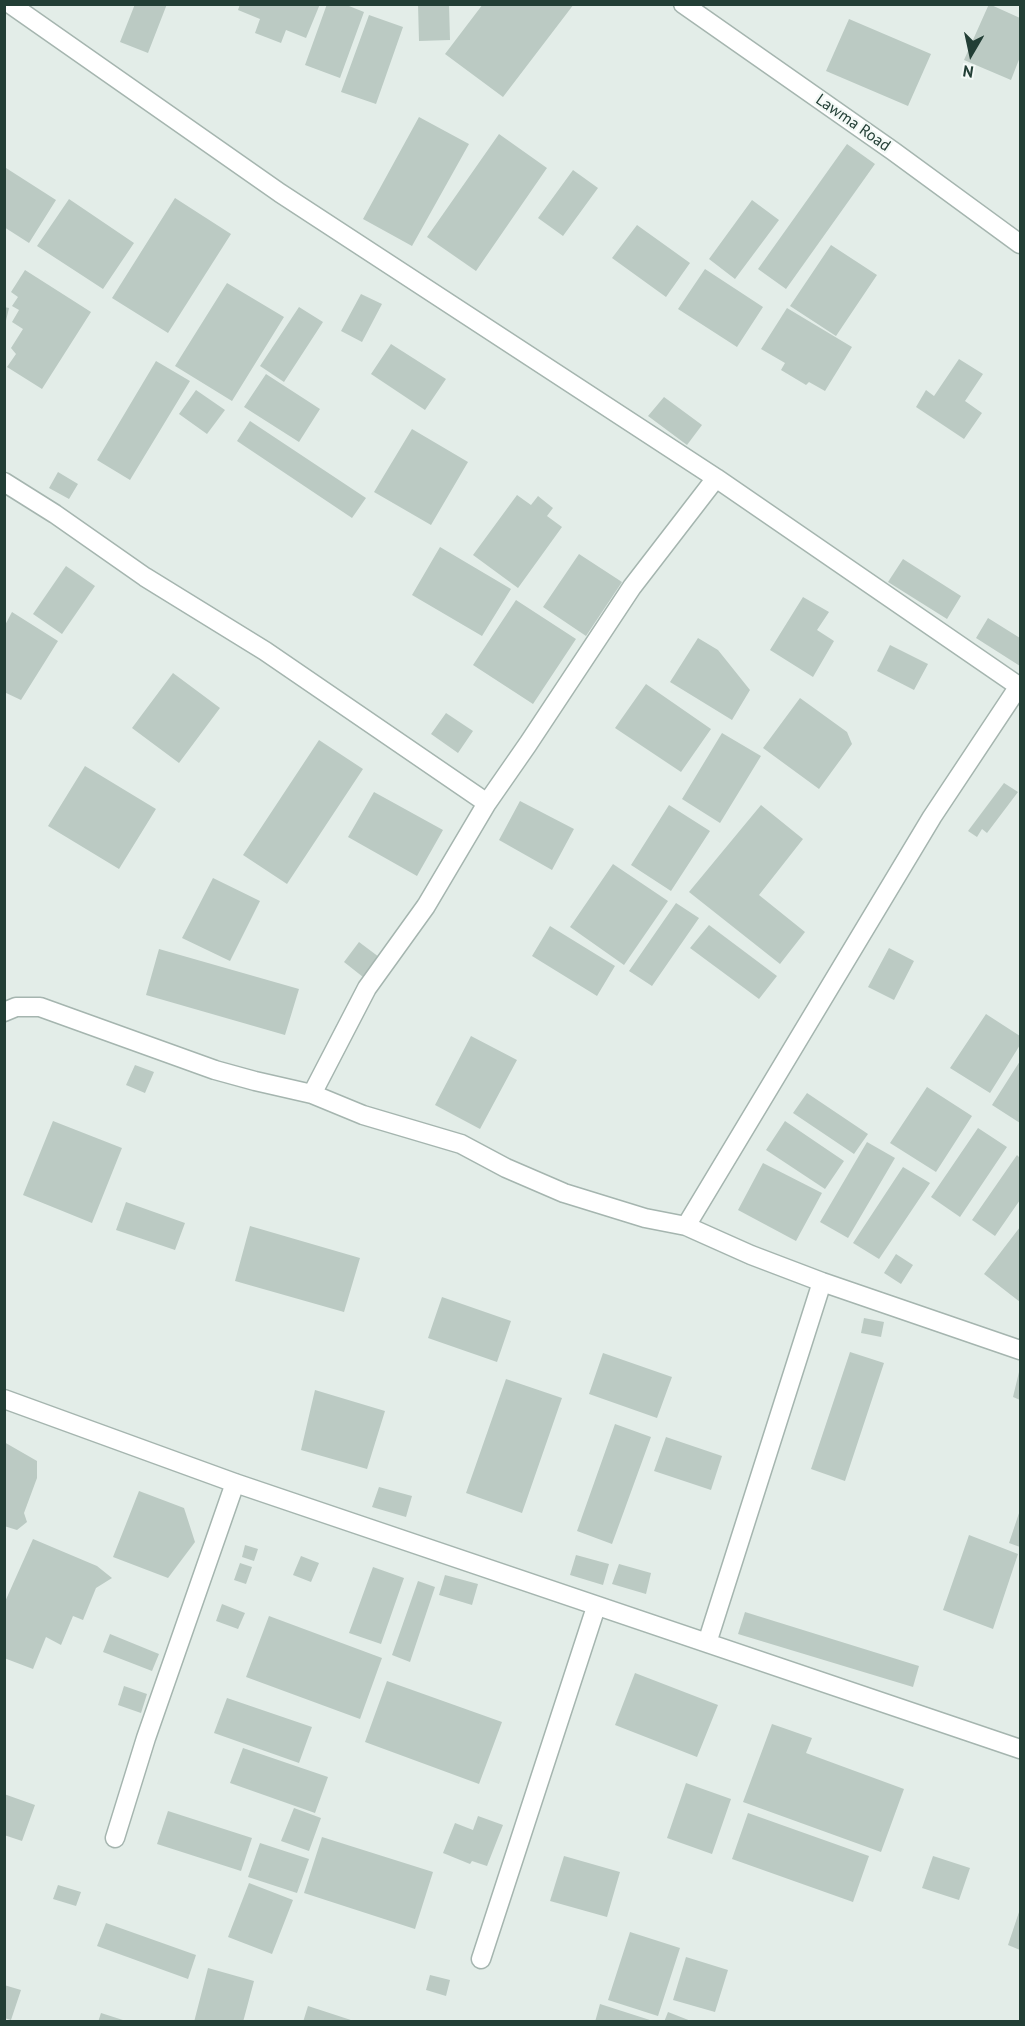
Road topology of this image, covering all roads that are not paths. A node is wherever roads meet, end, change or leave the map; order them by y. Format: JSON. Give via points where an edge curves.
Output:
{"nodes":[{"id":1,"x":10,"y":4,"type":"edge"},
{"id":2,"x":683,"y":4,"type":"edge"},
{"id":3,"x":1020,"y":244,"type":"edge"},
{"id":4,"x":717,"y":478,"type":"junction"},
{"id":5,"x":4,"y":482,"type":"edge"},
{"id":6,"x":1020,"y":686,"type":"edge"},
{"id":7,"x":487,"y":803,"type":"junction"},
{"id":8,"x":4,"y":1012,"type":"edge"},
{"id":9,"x":312,"y":1094,"type":"junction"},
{"id":10,"x":686,"y":1226,"type":"junction"},
{"id":11,"x":822,"y":1282,"type":"junction"},
{"id":12,"x":1020,"y":1350,"type":"edge"},
{"id":13,"x":4,"y":1399,"type":"edge"},
{"id":14,"x":235,"y":1484,"type":"junction"},
{"id":15,"x":596,"y":1607,"type":"junction"},
{"id":16,"x":707,"y":1643,"type":"junction"},
{"id":17,"x":1020,"y":1749,"type":"edge"},
{"id":18,"x":115,"y":1838,"type":"dead end"},
{"id":19,"x":482,"y":1959,"type":"dead end"}],
"edges":[{"from":1,"to":4,"type":"street","via":[[280,193]]},
{"from":2,"to":3,"type":"street","name":"Lawma Road"},
{"from":4,"to":6,"type":"street"},
{"from":4,"to":7,"type":"street","via":[[632,587]]},
{"from":5,"to":7,"type":"street","via":[[145,577],[265,651]]},
{"from":6,"to":10,"type":"street","via":[[932,817]]},
{"from":7,"to":9,"type":"street","via":[[426,906],[367,988]]},
{"from":8,"to":9,"type":"street","via":[[16,1007],[40,1007],[215,1070]]},
{"from":9,"to":10,"type":"street","via":[[363,1115],[461,1144],[564,1193]]},
{"from":10,"to":11,"type":"street"},
{"from":11,"to":12,"type":"street"},
{"from":11,"to":16,"type":"street"},
{"from":13,"to":14,"type":"street"},
{"from":14,"to":15,"type":"street"},
{"from":14,"to":18,"type":"street"},
{"from":15,"to":16,"type":"street"},
{"from":15,"to":19,"type":"street"},
{"from":16,"to":17,"type":"street"}]}
